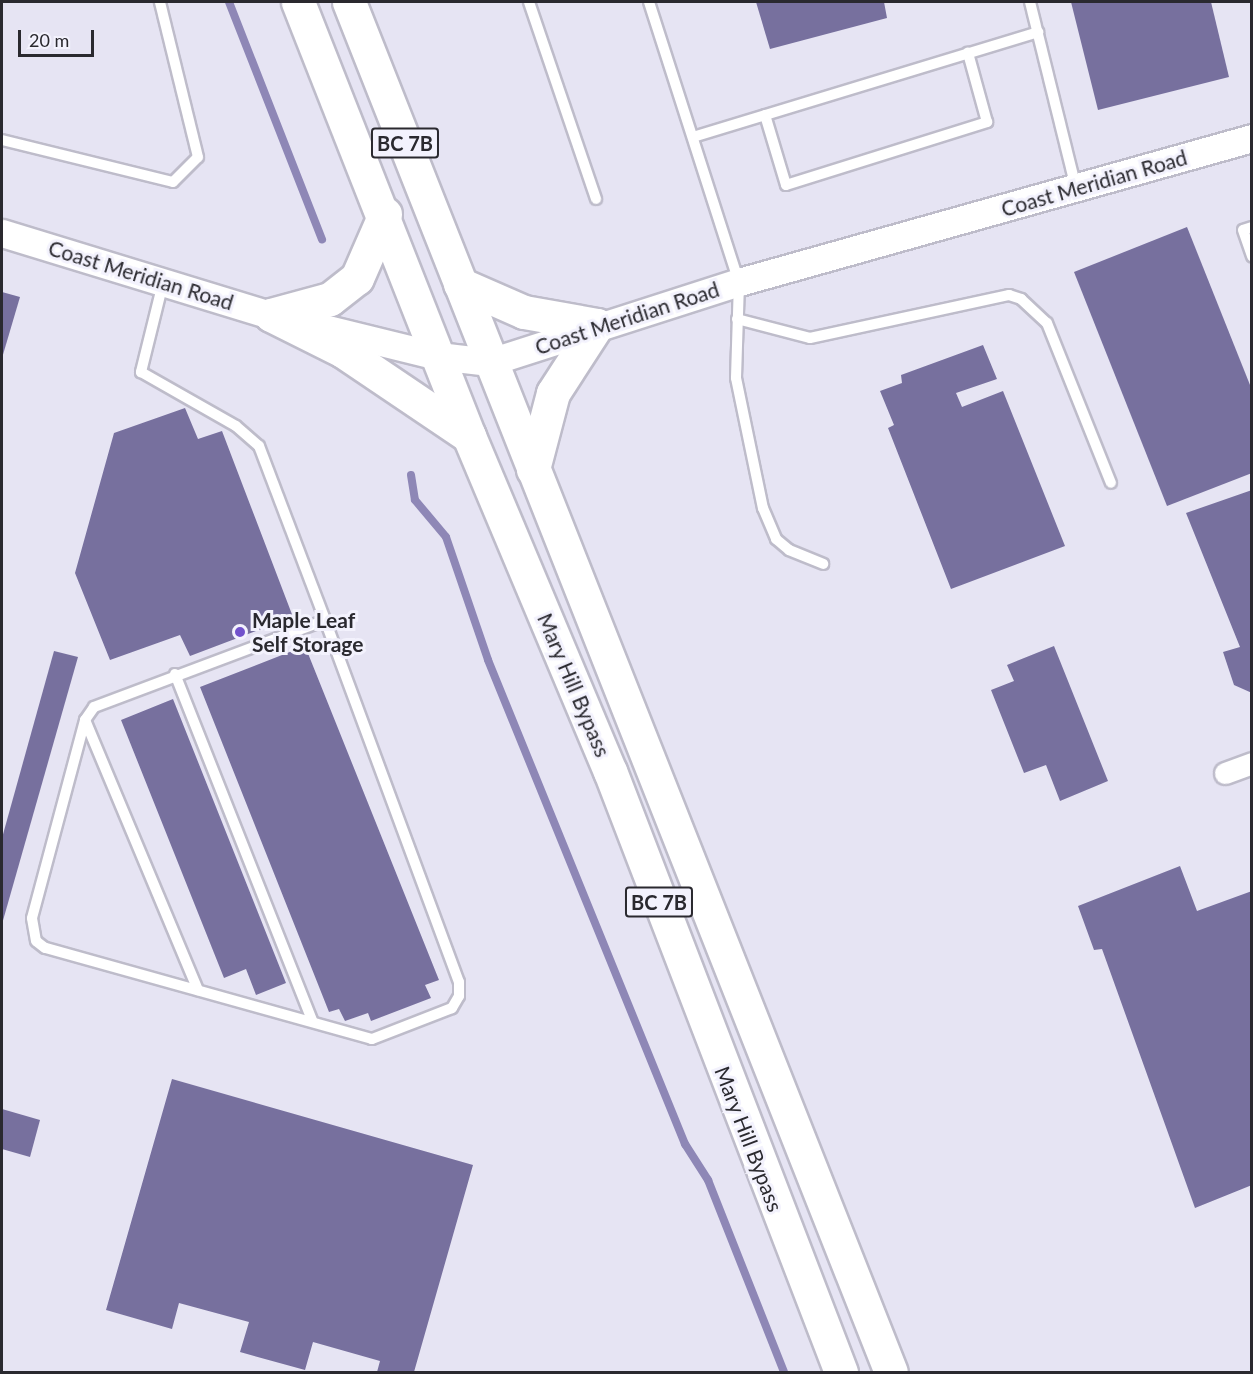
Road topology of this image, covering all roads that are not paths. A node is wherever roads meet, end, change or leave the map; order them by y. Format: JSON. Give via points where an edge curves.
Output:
{"nodes":[{"id":1,"x":159,"y":2,"type":"edge"},
{"id":2,"x":298,"y":2,"type":"edge"},
{"id":3,"x":349,"y":2,"type":"edge"},
{"id":4,"x":530,"y":2,"type":"edge"},
{"id":5,"x":649,"y":2,"type":"edge"},
{"id":6,"x":1030,"y":2,"type":"edge"},
{"id":7,"x":1038,"y":32,"type":"junction"},
{"id":8,"x":969,"y":53,"type":"junction"},
{"id":9,"x":765,"y":115,"type":"junction"},
{"id":10,"x":693,"y":137,"type":"junction"},
{"id":11,"x":1251,"y":138,"type":"edge"},
{"id":12,"x":2,"y":140,"type":"edge"},
{"id":13,"x":1076,"y":188,"type":"junction"},
{"id":14,"x":596,"y":199,"type":"dead end"},
{"id":15,"x":385,"y":214,"type":"junction"},
{"id":16,"x":1251,"y":227,"type":"edge"},
{"id":17,"x":2,"y":233,"type":"edge"},
{"id":18,"x":1251,"y":256,"type":"edge"},
{"id":19,"x":164,"y":280,"type":"junction"},
{"id":20,"x":739,"y":282,"type":"junction"},
{"id":21,"x":460,"y":284,"type":"junction"},
{"id":22,"x":271,"y":315,"type":"junction"},
{"id":23,"x":737,"y":320,"type":"junction"},
{"id":24,"x":597,"y":325,"type":"junction"},
{"id":25,"x":438,"y":356,"type":"junction"},
{"id":26,"x":490,"y":362,"type":"junction"},
{"id":27,"x":469,"y":436,"type":"junction"},
{"id":28,"x":533,"y":470,"type":"junction"},
{"id":29,"x":1111,"y":483,"type":"dead end"},
{"id":30,"x":823,"y":564,"type":"dead end"},
{"id":31,"x":325,"y":620,"type":"junction"},
{"id":32,"x":175,"y":674,"type":"junction"},
{"id":33,"x":85,"y":720,"type":"junction"},
{"id":34,"x":1251,"y":763,"type":"edge"},
{"id":35,"x":1225,"y":773,"type":"dead end"},
{"id":36,"x":198,"y":990,"type":"junction"},
{"id":37,"x":313,"y":1022,"type":"junction"},
{"id":38,"x":841,"y":1372,"type":"edge"},
{"id":39,"x":891,"y":1372,"type":"edge"}],
"edges":[{"from":1,"to":12,"type":"lane","via":[[198,157],[173,182]]},
{"from":2,"to":15,"type":"highway","name":"Mary Hill Bypass","number":"BC 7B"},
{"from":3,"to":21,"type":"highway","name":"Mary Hill Bypass","number":"BC 7B"},
{"from":4,"to":14,"type":"lane"},
{"from":5,"to":10,"type":"lane"},
{"from":6,"to":7,"type":"lane"},
{"from":7,"to":8,"type":"lane"},
{"from":7,"to":13,"type":"lane"},
{"from":8,"to":9,"type":"lane"},
{"from":8,"to":9,"type":"lane","via":[[987,122],[786,184]]},
{"from":9,"to":10,"type":"lane"},
{"from":10,"to":20,"type":"lane"},
{"from":11,"to":13,"type":"street","name":"Coast Meridian Road"},
{"from":13,"to":20,"type":"street","name":"Coast Meridian Road"},
{"from":15,"to":22,"type":"highway","via":[[357,278],[330,299]]},
{"from":15,"to":25,"type":"highway","name":"Mary Hill Bypass","number":"BC 7B"},
{"from":16,"to":18,"type":"lane","via":[[1243,230]]},
{"from":17,"to":19,"type":"street","name":"Coast Meridian Road"},
{"from":19,"to":22,"type":"street","name":"Coast Meridian Road"},
{"from":19,"to":31,"type":"lane","via":[[141,372],[236,426],[259,446]]},
{"from":20,"to":23,"type":"lane"},
{"from":20,"to":24,"type":"street","name":"Coast Meridian Road"},
{"from":21,"to":24,"type":"highway","via":[[524,312]]},
{"from":21,"to":26,"type":"highway","name":"Mary Hill Bypass","number":"BC 7B"},
{"from":22,"to":25,"type":"street","name":"Coast Meridian Road"},
{"from":22,"to":27,"type":"highway","via":[[343,351]]},
{"from":23,"to":29,"type":"lane","via":[[810,338],[1009,295],[1021,299],[1047,323]]},
{"from":23,"to":30,"type":"lane","via":[[736,378],[763,508],[782,545]]},
{"from":24,"to":26,"type":"street","name":"Coast Meridian Road"},
{"from":24,"to":28,"type":"highway","via":[[553,393]]},
{"from":25,"to":26,"type":"street","name":"Coast Meridian Road"},
{"from":25,"to":27,"type":"highway","name":"Mary Hill Bypass","number":"BC 7B"},
{"from":26,"to":28,"type":"highway","name":"Mary Hill Bypass","number":"BC 7B"},
{"from":27,"to":38,"type":"highway","name":"Mary Hill Bypass","number":"BC 7B","via":[[610,771]]},
{"from":28,"to":39,"type":"highway","name":"Mary Hill Bypass","number":"BC 7B"},
{"from":31,"to":32,"type":"lane"},
{"from":31,"to":37,"type":"lane","via":[[459,982],[452,1008],[372,1039]]},
{"from":32,"to":33,"type":"lane","via":[[108,698]]},
{"from":32,"to":37,"type":"lane"},
{"from":33,"to":36,"type":"lane"},
{"from":33,"to":36,"type":"lane","via":[[32,931],[45,948]]},
{"from":34,"to":35,"type":"street"},
{"from":36,"to":37,"type":"lane"}]}
